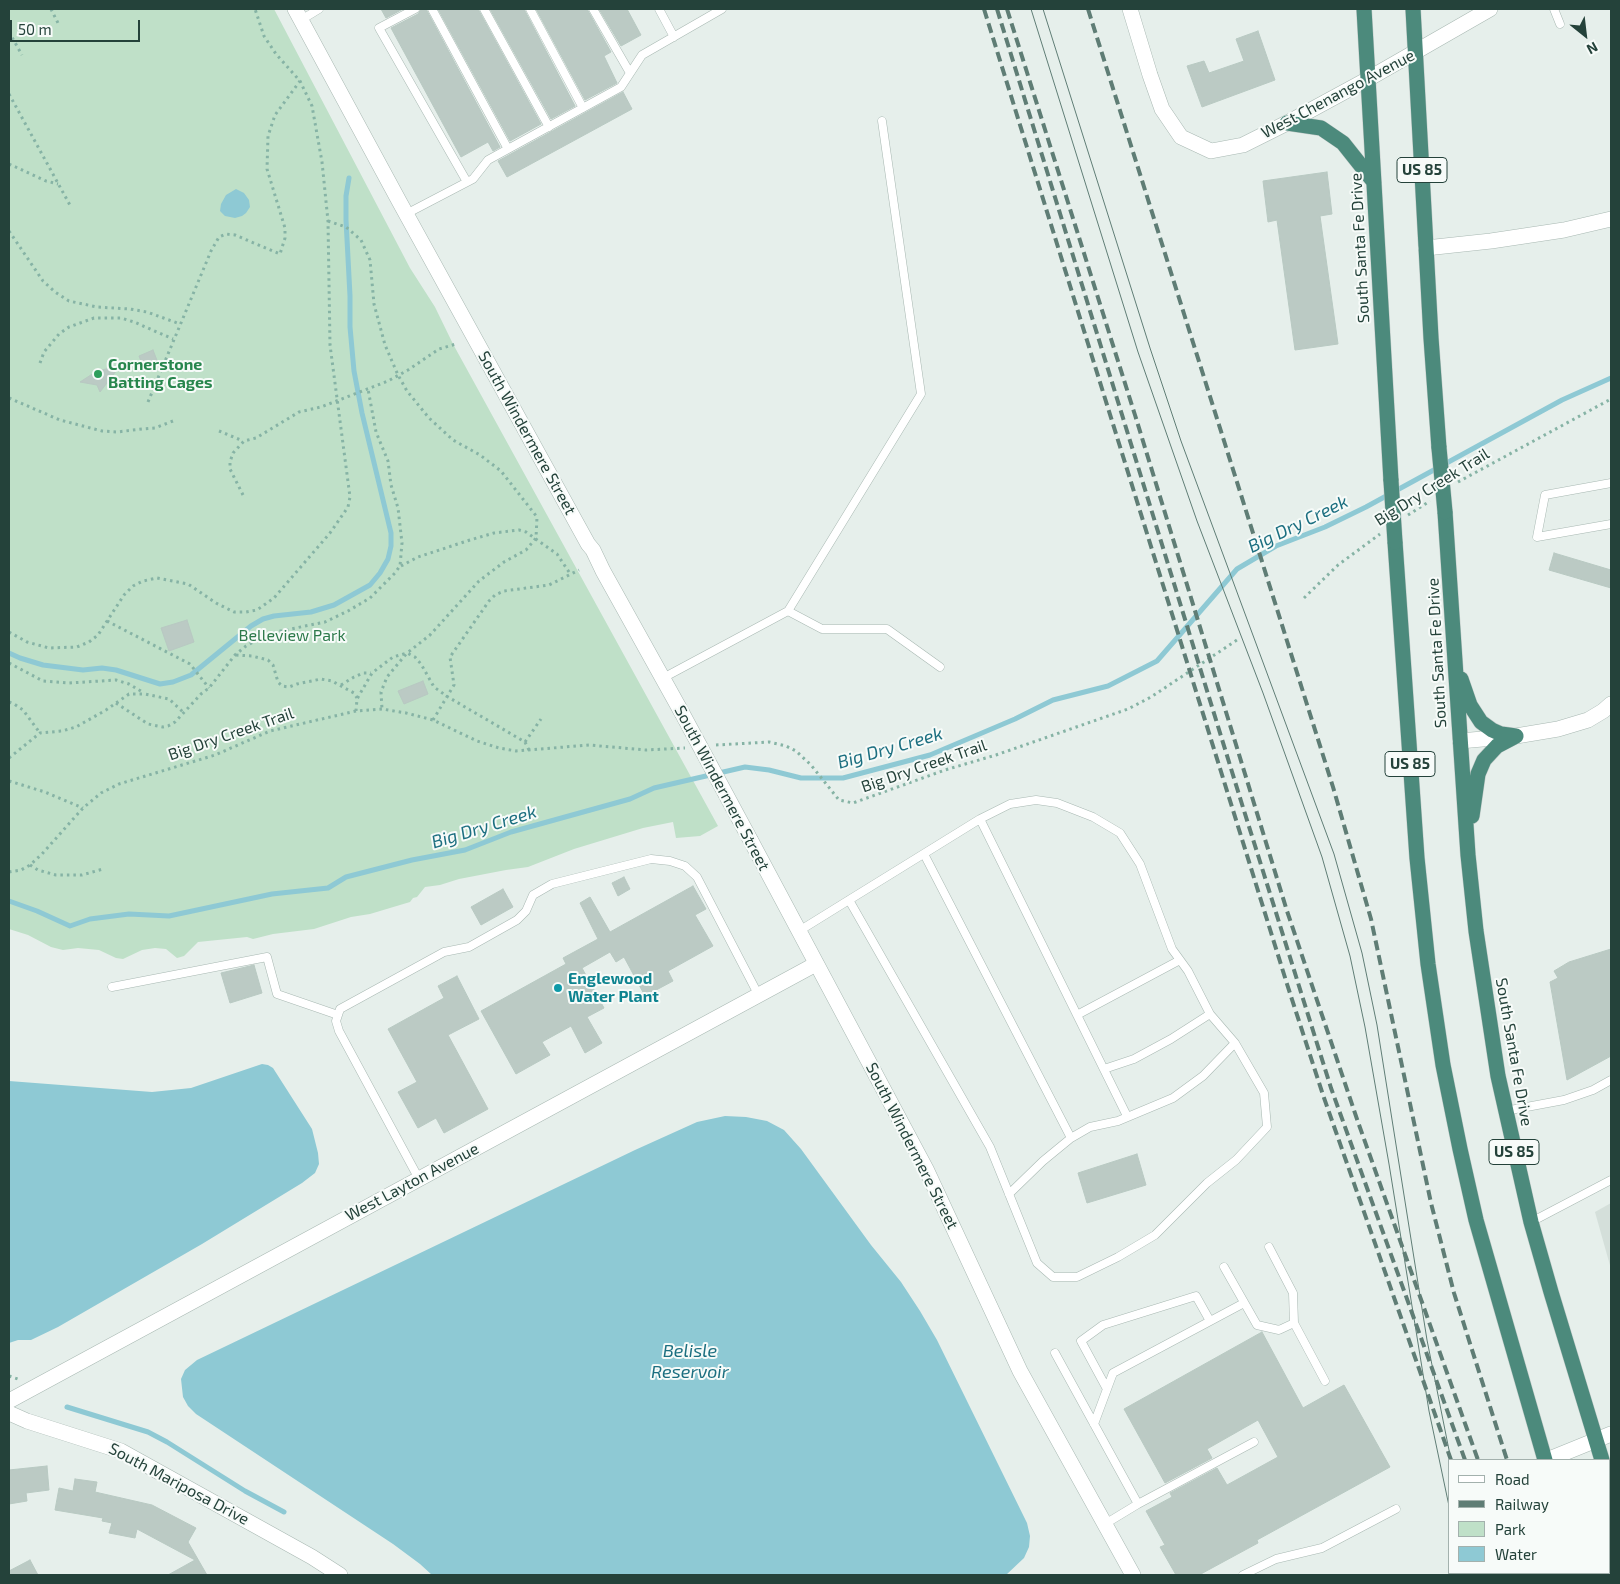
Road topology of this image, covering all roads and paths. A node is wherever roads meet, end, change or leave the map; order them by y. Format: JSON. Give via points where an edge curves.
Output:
{"nodes":[{"id":1,"x":51,"y":9,"type":"edge"},
{"id":2,"x":255,"y":9,"type":"edge"},
{"id":3,"x":319,"y":9,"type":"edge"},
{"id":4,"x":415,"y":9,"type":"edge"},
{"id":5,"x":432,"y":9,"type":"edge"},
{"id":6,"x":484,"y":9,"type":"edge"},
{"id":7,"x":530,"y":9,"type":"edge"},
{"id":8,"x":593,"y":9,"type":"edge"},
{"id":9,"x":659,"y":9,"type":"edge"},
{"id":10,"x":722,"y":9,"type":"edge"},
{"id":11,"x":1130,"y":9,"type":"edge"},
{"id":12,"x":1364,"y":9,"type":"edge"},
{"id":13,"x":1413,"y":9,"type":"edge"},
{"id":14,"x":1490,"y":9,"type":"edge"},
{"id":15,"x":1554,"y":9,"type":"edge"},
{"id":16,"x":298,"y":15,"type":"edge"},
{"id":17,"x":58,"y":23,"type":"dead end"},
{"id":18,"x":1560,"y":24,"type":"dead end"},
{"id":19,"x":9,"y":32,"type":"edge"},
{"id":20,"x":674,"y":36,"type":"junction"},
{"id":21,"x":12,"y":38,"type":"junction"},
{"id":22,"x":9,"y":42,"type":"edge"},
{"id":23,"x":1415,"y":52,"type":"junction"},
{"id":24,"x":22,"y":55,"type":"dead end"},
{"id":25,"x":630,"y":73,"type":"junction"},
{"id":26,"x":1368,"y":79,"type":"junction"},
{"id":27,"x":300,"y":81,"type":"junction"},
{"id":28,"x":9,"y":94,"type":"edge"},
{"id":29,"x":583,"y":108,"type":"junction"},
{"id":30,"x":882,"y":121,"type":"dead end"},
{"id":31,"x":1287,"y":123,"type":"junction"},
{"id":32,"x":549,"y":127,"type":"junction"},
{"id":33,"x":508,"y":149,"type":"junction"},
{"id":34,"x":9,"y":164,"type":"edge"},
{"id":35,"x":467,"y":182,"type":"junction"},
{"id":36,"x":1374,"y":182,"type":"junction"},
{"id":37,"x":58,"y":184,"type":"junction"},
{"id":38,"x":71,"y":207,"type":"dead end"},
{"id":39,"x":406,"y":214,"type":"junction"},
{"id":40,"x":1611,"y":219,"type":"edge"},
{"id":41,"x":328,"y":221,"type":"junction"},
{"id":42,"x":9,"y":231,"type":"edge"},
{"id":43,"x":1426,"y":248,"type":"junction"},
{"id":44,"x":180,"y":324,"type":"junction"},
{"id":45,"x":173,"y":340,"type":"junction"},
{"id":46,"x":456,"y":344,"type":"dead end"},
{"id":47,"x":40,"y":362,"type":"dead end"},
{"id":48,"x":398,"y":375,"type":"junction"},
{"id":49,"x":368,"y":390,"type":"junction"},
{"id":50,"x":9,"y":398,"type":"edge"},
{"id":51,"x":1611,"y":399,"type":"edge"},
{"id":52,"x":148,"y":402,"type":"dead end"},
{"id":53,"x":337,"y":402,"type":"junction"},
{"id":54,"x":173,"y":421,"type":"dead end"},
{"id":55,"x":219,"y":431,"type":"dead end"},
{"id":56,"x":244,"y":441,"type":"junction"},
{"id":57,"x":1611,"y":483,"type":"edge"},
{"id":58,"x":1452,"y":486,"type":"dead end"},
{"id":59,"x":243,"y":495,"type":"dead end"},
{"id":60,"x":1436,"y":497,"type":"dead end"},
{"id":61,"x":1402,"y":519,"type":"dead end"},
{"id":62,"x":1611,"y":524,"type":"edge"},
{"id":63,"x":1390,"y":536,"type":"junction"},
{"id":64,"x":536,"y":538,"type":"junction"},
{"id":65,"x":400,"y":566,"type":"junction"},
{"id":66,"x":579,"y":570,"type":"dead end"},
{"id":67,"x":571,"y":574,"type":"junction"},
{"id":68,"x":1304,"y":598,"type":"dead end"},
{"id":69,"x":788,"y":611,"type":"junction"},
{"id":70,"x":107,"y":621,"type":"junction"},
{"id":71,"x":9,"y":632,"type":"edge"},
{"id":72,"x":1237,"y":640,"type":"dead end"},
{"id":73,"x":407,"y":653,"type":"junction"},
{"id":74,"x":235,"y":655,"type":"junction"},
{"id":75,"x":1454,"y":658,"type":"junction"},
{"id":76,"x":9,"y":663,"type":"edge"},
{"id":77,"x":940,"y":667,"type":"dead end"},
{"id":78,"x":372,"y":673,"type":"junction"},
{"id":79,"x":662,"y":678,"type":"junction"},
{"id":80,"x":341,"y":686,"type":"junction"},
{"id":81,"x":209,"y":688,"type":"junction"},
{"id":82,"x":145,"y":694,"type":"junction"},
{"id":83,"x":448,"y":697,"type":"junction"},
{"id":84,"x":357,"y":699,"type":"junction"},
{"id":85,"x":9,"y":702,"type":"edge"},
{"id":86,"x":116,"y":703,"type":"junction"},
{"id":87,"x":1611,"y":704,"type":"edge"},
{"id":88,"x":382,"y":709,"type":"junction"},
{"id":89,"x":356,"y":711,"type":"junction"},
{"id":90,"x":183,"y":712,"type":"junction"},
{"id":91,"x":541,"y":719,"type":"dead end"},
{"id":92,"x":432,"y":720,"type":"junction"},
{"id":93,"x":40,"y":733,"type":"junction"},
{"id":94,"x":1516,"y":736,"type":"junction"},
{"id":95,"x":1460,"y":741,"type":"junction"},
{"id":96,"x":525,"y":742,"type":"junction"},
{"id":97,"x":713,"y":746,"type":"dead end"},
{"id":98,"x":686,"y":748,"type":"dead end"},
{"id":99,"x":528,"y":750,"type":"junction"},
{"id":100,"x":9,"y":758,"type":"edge"},
{"id":101,"x":9,"y":781,"type":"edge"},
{"id":102,"x":83,"y":808,"type":"junction"},
{"id":103,"x":980,"y":819,"type":"junction"},
{"id":104,"x":924,"y":854,"type":"junction"},
{"id":105,"x":1468,"y":855,"type":"junction"},
{"id":106,"x":30,"y":865,"type":"junction"},
{"id":107,"x":103,"y":869,"type":"dead end"},
{"id":108,"x":9,"y":872,"type":"edge"},
{"id":109,"x":849,"y":900,"type":"junction"},
{"id":110,"x":799,"y":931,"type":"junction"},
{"id":111,"x":1180,"y":960,"type":"junction"},
{"id":112,"x":816,"y":964,"type":"junction"},
{"id":113,"x":112,"y":987,"type":"dead end"},
{"id":114,"x":759,"y":996,"type":"junction"},
{"id":115,"x":1210,"y":1014,"type":"junction"},
{"id":116,"x":338,"y":1015,"type":"junction"},
{"id":117,"x":1077,"y":1015,"type":"junction"},
{"id":118,"x":1235,"y":1043,"type":"junction"},
{"id":119,"x":1104,"y":1069,"type":"junction"},
{"id":120,"x":1611,"y":1080,"type":"edge"},
{"id":121,"x":1505,"y":1111,"type":"junction"},
{"id":122,"x":1127,"y":1116,"type":"junction"},
{"id":123,"x":1071,"y":1138,"type":"junction"},
{"id":124,"x":419,"y":1179,"type":"junction"},
{"id":125,"x":1611,"y":1180,"type":"edge"},
{"id":126,"x":1008,"y":1194,"type":"junction"},
{"id":127,"x":1531,"y":1222,"type":"junction"},
{"id":128,"x":1269,"y":1247,"type":"dead end"},
{"id":129,"x":1224,"y":1266,"type":"dead end"},
{"id":130,"x":1244,"y":1302,"type":"junction"},
{"id":131,"x":1210,"y":1321,"type":"junction"},
{"id":132,"x":1294,"y":1323,"type":"junction"},
{"id":133,"x":1056,"y":1354,"type":"dead end"},
{"id":134,"x":1324,"y":1381,"type":"dead end"},
{"id":135,"x":1107,"y":1389,"type":"junction"},
{"id":136,"x":9,"y":1401,"type":"edge"},
{"id":137,"x":9,"y":1413,"type":"edge"},
{"id":138,"x":1094,"y":1424,"type":"junction"},
{"id":139,"x":1611,"y":1434,"type":"edge"},
{"id":140,"x":1596,"y":1440,"type":"junction"},
{"id":141,"x":1254,"y":1442,"type":"dead end"},
{"id":142,"x":1546,"y":1459,"type":"edge"},
{"id":143,"x":1548,"y":1459,"type":"edge"},
{"id":144,"x":1602,"y":1459,"type":"edge"},
{"id":145,"x":1138,"y":1504,"type":"junction"},
{"id":146,"x":1396,"y":1509,"type":"dead end"},
{"id":147,"x":1105,"y":1524,"type":"junction"},
{"id":148,"x":340,"y":1575,"type":"edge"},
{"id":149,"x":1133,"y":1575,"type":"edge"},
{"id":150,"x":1243,"y":1575,"type":"edge"}],
"edges":[{"from":1,"to":17,"type":"path"},
{"from":2,"to":27,"type":"path","via":[[264,36]]},
{"from":3,"to":16,"type":"lane"},
{"from":4,"to":35,"type":"lane","via":[[379,28]]},
{"from":5,"to":33,"type":"lane"},
{"from":6,"to":32,"type":"lane"},
{"from":7,"to":29,"type":"lane"},
{"from":8,"to":25,"type":"lane"},
{"from":9,"to":20,"type":"lane"},
{"from":10,"to":20,"type":"lane"},
{"from":11,"to":31,"type":"street","name":"West Chenango Avenue","via":[[1162,109],[1181,137],[1212,151],[1243,145]]},
{"from":12,"to":26,"type":"highway","name":"South Santa Fe Drive","number":"US 85"},
{"from":13,"to":23,"type":"highway","name":"South Santa Fe Drive","number":"US 85"},
{"from":14,"to":23,"type":"street","name":"West Chenango Avenue"},
{"from":15,"to":18,"type":"lane"},
{"from":16,"to":39,"type":"street","name":"South Windermere Street"},
{"from":19,"to":21,"type":"path"},
{"from":20,"to":25,"type":"lane","via":[[642,55]]},
{"from":21,"to":22,"type":"path"},
{"from":21,"to":24,"type":"path"},
{"from":23,"to":26,"type":"street","name":"West Chenango Avenue"},
{"from":23,"to":43,"type":"highway","name":"South Santa Fe Drive","number":"US 85"},
{"from":25,"to":29,"type":"lane","via":[[621,87]]},
{"from":26,"to":31,"type":"street","name":"West Chenango Avenue"},
{"from":26,"to":36,"type":"highway","name":"South Santa Fe Drive","number":"US 85"},
{"from":27,"to":41,"type":"path","via":[[312,106]]},
{"from":27,"to":44,"type":"path","via":[[275,115],[268,136],[267,169],[285,228],[280,254],[235,235],[219,237]]},
{"from":28,"to":37,"type":"path"},
{"from":29,"to":32,"type":"lane"},
{"from":30,"to":69,"type":"lane","via":[[921,394]]},
{"from":31,"to":36,"type":"highway","via":[[1321,128],[1344,143]]},
{"from":32,"to":33,"type":"lane"},
{"from":33,"to":35,"type":"lane","via":[[488,160]]},
{"from":34,"to":37,"type":"path"},
{"from":35,"to":39,"type":"lane"},
{"from":36,"to":63,"type":"highway","name":"South Santa Fe Drive","number":"US 85","bridge":true,"via":[[1391,481]]},
{"from":37,"to":38,"type":"path"},
{"from":39,"to":79,"type":"street","name":"South Windermere Street"},
{"from":40,"to":43,"type":"street","via":[[1564,230]]},
{"from":41,"to":48,"type":"path","via":[[346,228],[361,240],[370,260],[374,304],[385,345]]},
{"from":41,"to":53,"type":"path","via":[[330,345]]},
{"from":42,"to":44,"type":"path","via":[[43,281],[69,301],[147,312]]},
{"from":43,"to":75,"type":"highway","name":"South Santa Fe Drive","number":"US 85","bridge":true},
{"from":44,"to":45,"type":"path"},
{"from":45,"to":47,"type":"path","via":[[134,322],[94,318],[59,334]]},
{"from":45,"to":52,"type":"path"},
{"from":46,"to":48,"type":"path","via":[[439,349]]},
{"from":48,"to":49,"type":"path"},
{"from":48,"to":64,"type":"path","via":[[429,418],[453,440],[501,471],[537,517]]},
{"from":49,"to":53,"type":"path"},
{"from":49,"to":65,"type":"path","via":[[376,432],[388,461],[398,508],[402,543]]},
{"from":50,"to":54,"type":"path","via":[[60,420],[102,431],[142,430]]},
{"from":51,"to":58,"type":"path","name":"Big Dry Creek Trail"},
{"from":53,"to":56,"type":"path","via":[[299,412],[256,438]]},
{"from":53,"to":70,"type":"path","via":[[350,497],[348,507],[274,598],[257,610],[234,612],[188,584],[157,578],[132,586]]},
{"from":55,"to":56,"type":"path"},
{"from":56,"to":59,"type":"path","via":[[230,462],[230,470]]},
{"from":57,"to":62,"type":"lane","via":[[1545,495],[1537,537]]},
{"from":60,"to":61,"type":"path","name":"Big Dry Creek Trail"},
{"from":63,"to":68,"type":"path","name":"Big Dry Creek Trail","via":[[1338,565]]},
{"from":63,"to":142,"type":"highway","name":"South Santa Fe Drive","number":"US 85","via":[[1416,858],[1443,1065],[1476,1220]]},
{"from":64,"to":65,"type":"path","via":[[519,530],[494,533],[418,556]]},
{"from":64,"to":67,"type":"path","via":[[557,554]]},
{"from":64,"to":73,"type":"path","via":[[526,550],[480,581],[430,635]]},
{"from":65,"to":74,"type":"path","via":[[381,589],[348,611],[325,622],[262,637]]},
{"from":66,"to":67,"type":"path"},
{"from":67,"to":83,"type":"path","via":[[550,585],[495,595],[450,657],[454,685]]},
{"from":69,"to":77,"type":"lane","via":[[822,629],[887,629]]},
{"from":69,"to":79,"type":"lane"},
{"from":70,"to":71,"type":"path","via":[[89,642],[66,649],[27,642]]},
{"from":70,"to":81,"type":"path","via":[[190,664]]},
{"from":72,"to":97,"type":"path","name":"Big Dry Creek Trail","via":[[1128,710],[853,803],[839,800],[811,765],[786,746],[769,742]]},
{"from":73,"to":78,"type":"path","via":[[393,657]]},
{"from":73,"to":83,"type":"path","via":[[415,656],[434,687]]},
{"from":73,"to":88,"type":"path","via":[[387,677],[381,692]]},
{"from":74,"to":80,"type":"path","via":[[268,660],[282,686],[321,680]]},
{"from":74,"to":81,"type":"path"},
{"from":75,"to":94,"type":"highway","via":[[1476,715],[1492,730]]},
{"from":75,"to":95,"type":"highway","name":"South Santa Fe Drive","number":"US 85"},
{"from":76,"to":82,"type":"path","via":[[43,681],[116,680]]},
{"from":78,"to":80,"type":"path","via":[[363,673]]},
{"from":78,"to":84,"type":"path"},
{"from":79,"to":110,"type":"street","name":"South Windermere Street","bridge":true},
{"from":80,"to":84,"type":"path"},
{"from":81,"to":90,"type":"path"},
{"from":82,"to":86,"type":"path","via":[[128,694]]},
{"from":82,"to":90,"type":"path","via":[[169,699]]},
{"from":83,"to":92,"type":"path"},
{"from":83,"to":96,"type":"path"},
{"from":84,"to":89,"type":"path"},
{"from":85,"to":93,"type":"path","via":[[23,710]]},
{"from":86,"to":90,"type":"path","via":[[155,726],[168,726]]},
{"from":86,"to":93,"type":"path","via":[[76,728]]},
{"from":87,"to":94,"type":"street","via":[[1588,720]]},
{"from":88,"to":89,"type":"path","name":"Big Dry Creek Trail"},
{"from":88,"to":92,"type":"path","name":"Big Dry Creek Trail"},
{"from":89,"to":102,"type":"path","name":"Big Dry Creek Trail","via":[[270,731],[215,755],[119,784]]},
{"from":91,"to":96,"type":"path"},
{"from":92,"to":99,"type":"path","name":"Big Dry Creek Trail","via":[[499,748]]},
{"from":93,"to":100,"type":"path"},
{"from":94,"to":95,"type":"street"},
{"from":94,"to":105,"type":"highway","via":[[1490,752],[1478,774]]},
{"from":95,"to":105,"type":"highway","name":"South Santa Fe Drive","number":"US 85"},
{"from":96,"to":99,"type":"path"},
{"from":98,"to":99,"type":"path","name":"Big Dry Creek Trail","via":[[646,750],[589,745]]},
{"from":101,"to":102,"type":"path"},
{"from":102,"to":106,"type":"path","name":"Big Dry Creek Trail"},
{"from":103,"to":104,"type":"lane"},
{"from":103,"to":111,"type":"lane","via":[[1010,804],[1036,800],[1057,803],[1093,816],[1120,833],[1140,864],[1172,949]]},
{"from":103,"to":117,"type":"lane"},
{"from":104,"to":109,"type":"lane"},
{"from":104,"to":123,"type":"lane"},
{"from":105,"to":121,"type":"highway","name":"South Santa Fe Drive","number":"US 85","via":[[1477,940]]},
{"from":106,"to":107,"type":"path","via":[[56,875],[82,875]]},
{"from":106,"to":108,"type":"path","name":"Big Dry Creek Trail"},
{"from":109,"to":110,"type":"lane"},
{"from":109,"to":126,"type":"lane","via":[[990,1147]]},
{"from":110,"to":112,"type":"street","name":"South Windermere Street"},
{"from":111,"to":115,"type":"lane"},
{"from":111,"to":117,"type":"lane"},
{"from":112,"to":114,"type":"street","name":"West Layton Avenue"},
{"from":112,"to":147,"type":"street","name":"South Windermere Street","via":[[926,1169],[1020,1371]]},
{"from":113,"to":116,"type":"lane","via":[[266,958],[277,994]]},
{"from":114,"to":116,"type":"lane","via":[[697,876],[670,860],[651,859],[552,884],[533,895],[526,911],[517,920],[468,947],[444,952],[340,1009]]},
{"from":114,"to":124,"type":"street","name":"West Layton Avenue"},
{"from":115,"to":118,"type":"lane"},
{"from":115,"to":119,"type":"lane","via":[[1134,1059]]},
{"from":116,"to":124,"type":"lane","via":[[339,1031]]},
{"from":117,"to":119,"type":"lane"},
{"from":118,"to":122,"type":"lane","via":[[1204,1076],[1173,1098]]},
{"from":118,"to":126,"type":"lane","via":[[1264,1093],[1267,1127],[1155,1235],[1077,1277],[1053,1277],[1037,1263]]},
{"from":119,"to":122,"type":"lane"},
{"from":120,"to":121,"type":"lane","via":[[1564,1100]]},
{"from":121,"to":127,"type":"highway","name":"South Santa Fe Drive","number":"US 85"},
{"from":122,"to":123,"type":"lane","via":[[1090,1127]]},
{"from":123,"to":126,"type":"lane"},
{"from":124,"to":136,"type":"street","name":"West Layton Avenue"},
{"from":125,"to":127,"type":"lane"},
{"from":127,"to":140,"type":"highway","name":"South Santa Fe Drive","number":"US 85"},
{"from":128,"to":132,"type":"lane","via":[[1293,1293]]},
{"from":129,"to":130,"type":"lane"},
{"from":130,"to":131,"type":"lane"},
{"from":130,"to":132,"type":"lane","via":[[1257,1325],[1279,1330]]},
{"from":131,"to":135,"type":"lane","via":[[1113,1373]]},
{"from":131,"to":135,"type":"lane","via":[[1196,1296],[1103,1325],[1082,1341]]},
{"from":132,"to":134,"type":"lane"},
{"from":133,"to":138,"type":"lane"},
{"from":135,"to":138,"type":"lane"},
{"from":137,"to":148,"type":"street","name":"South Mariposa Drive","via":[[121,1451]]},
{"from":138,"to":145,"type":"lane"},
{"from":139,"to":140,"type":"street"},
{"from":140,"to":143,"type":"street"},
{"from":140,"to":144,"type":"highway","name":"South Santa Fe Drive","number":"US 85"},
{"from":141,"to":145,"type":"lane"},
{"from":145,"to":147,"type":"lane"},
{"from":146,"to":150,"type":"lane","via":[[1322,1548],[1276,1559]]},
{"from":147,"to":149,"type":"street","name":"South Windermere Street"}]}
